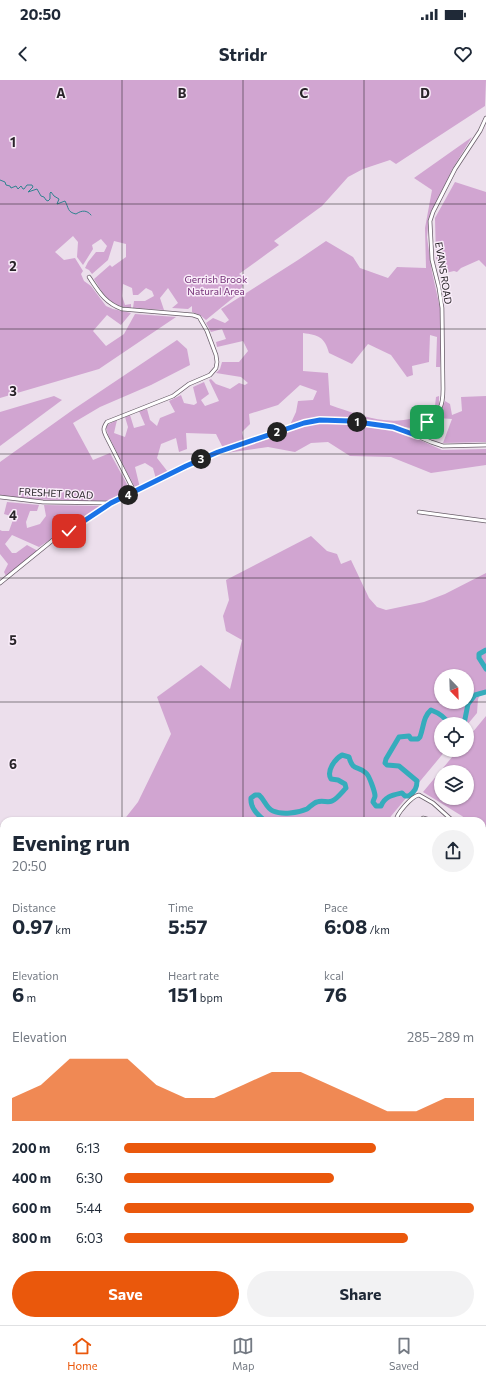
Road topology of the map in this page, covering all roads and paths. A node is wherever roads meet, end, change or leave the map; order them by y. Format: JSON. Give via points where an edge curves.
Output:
{"nodes":[{"id":1,"x":486,"y":118,"type":"edge"},
{"id":2,"x":89,"y":278,"type":"dead end"},
{"id":3,"x":418,"y":436,"type":"junction"},
{"id":4,"x":486,"y":445,"type":"edge"},
{"id":5,"x":134,"y":491,"type":"junction"},
{"id":6,"x":0,"y":497,"type":"edge"},
{"id":7,"x":111,"y":503,"type":"junction"},
{"id":8,"x":419,"y":512,"type":"dead end"},
{"id":9,"x":486,"y":521,"type":"edge"},
{"id":10,"x":0,"y":583,"type":"edge"},
{"id":11,"x":398,"y":817,"type":"edge"},
{"id":12,"x":448,"y":817,"type":"edge"}],
"edges":[{"from":1,"to":3,"type":"street","name":"EVANS ROAD","via":[[455,169],[431,218],[432,260],[442,308],[443,389],[439,410],[422,426]]},
{"from":2,"to":5,"type":"street","via":[[113,306],[199,317],[205,325],[216,355],[216,368],[210,375],[195,381],[173,396],[107,422],[103,430]]},
{"from":3,"to":4,"type":"street","via":[[443,446]]},
{"from":3,"to":5,"type":"street","via":[[393,427],[350,421],[320,420],[304,423],[194,462]]},
{"from":5,"to":7,"type":"street"},
{"from":6,"to":7,"type":"street","name":"FRESHET ROAD","via":[[50,502]]},
{"from":7,"to":10,"type":"street","via":[[53,540]]},
{"from":8,"to":9,"type":"street"},
{"from":11,"to":12,"type":"street","via":[[417,795],[422,796]]}]}
